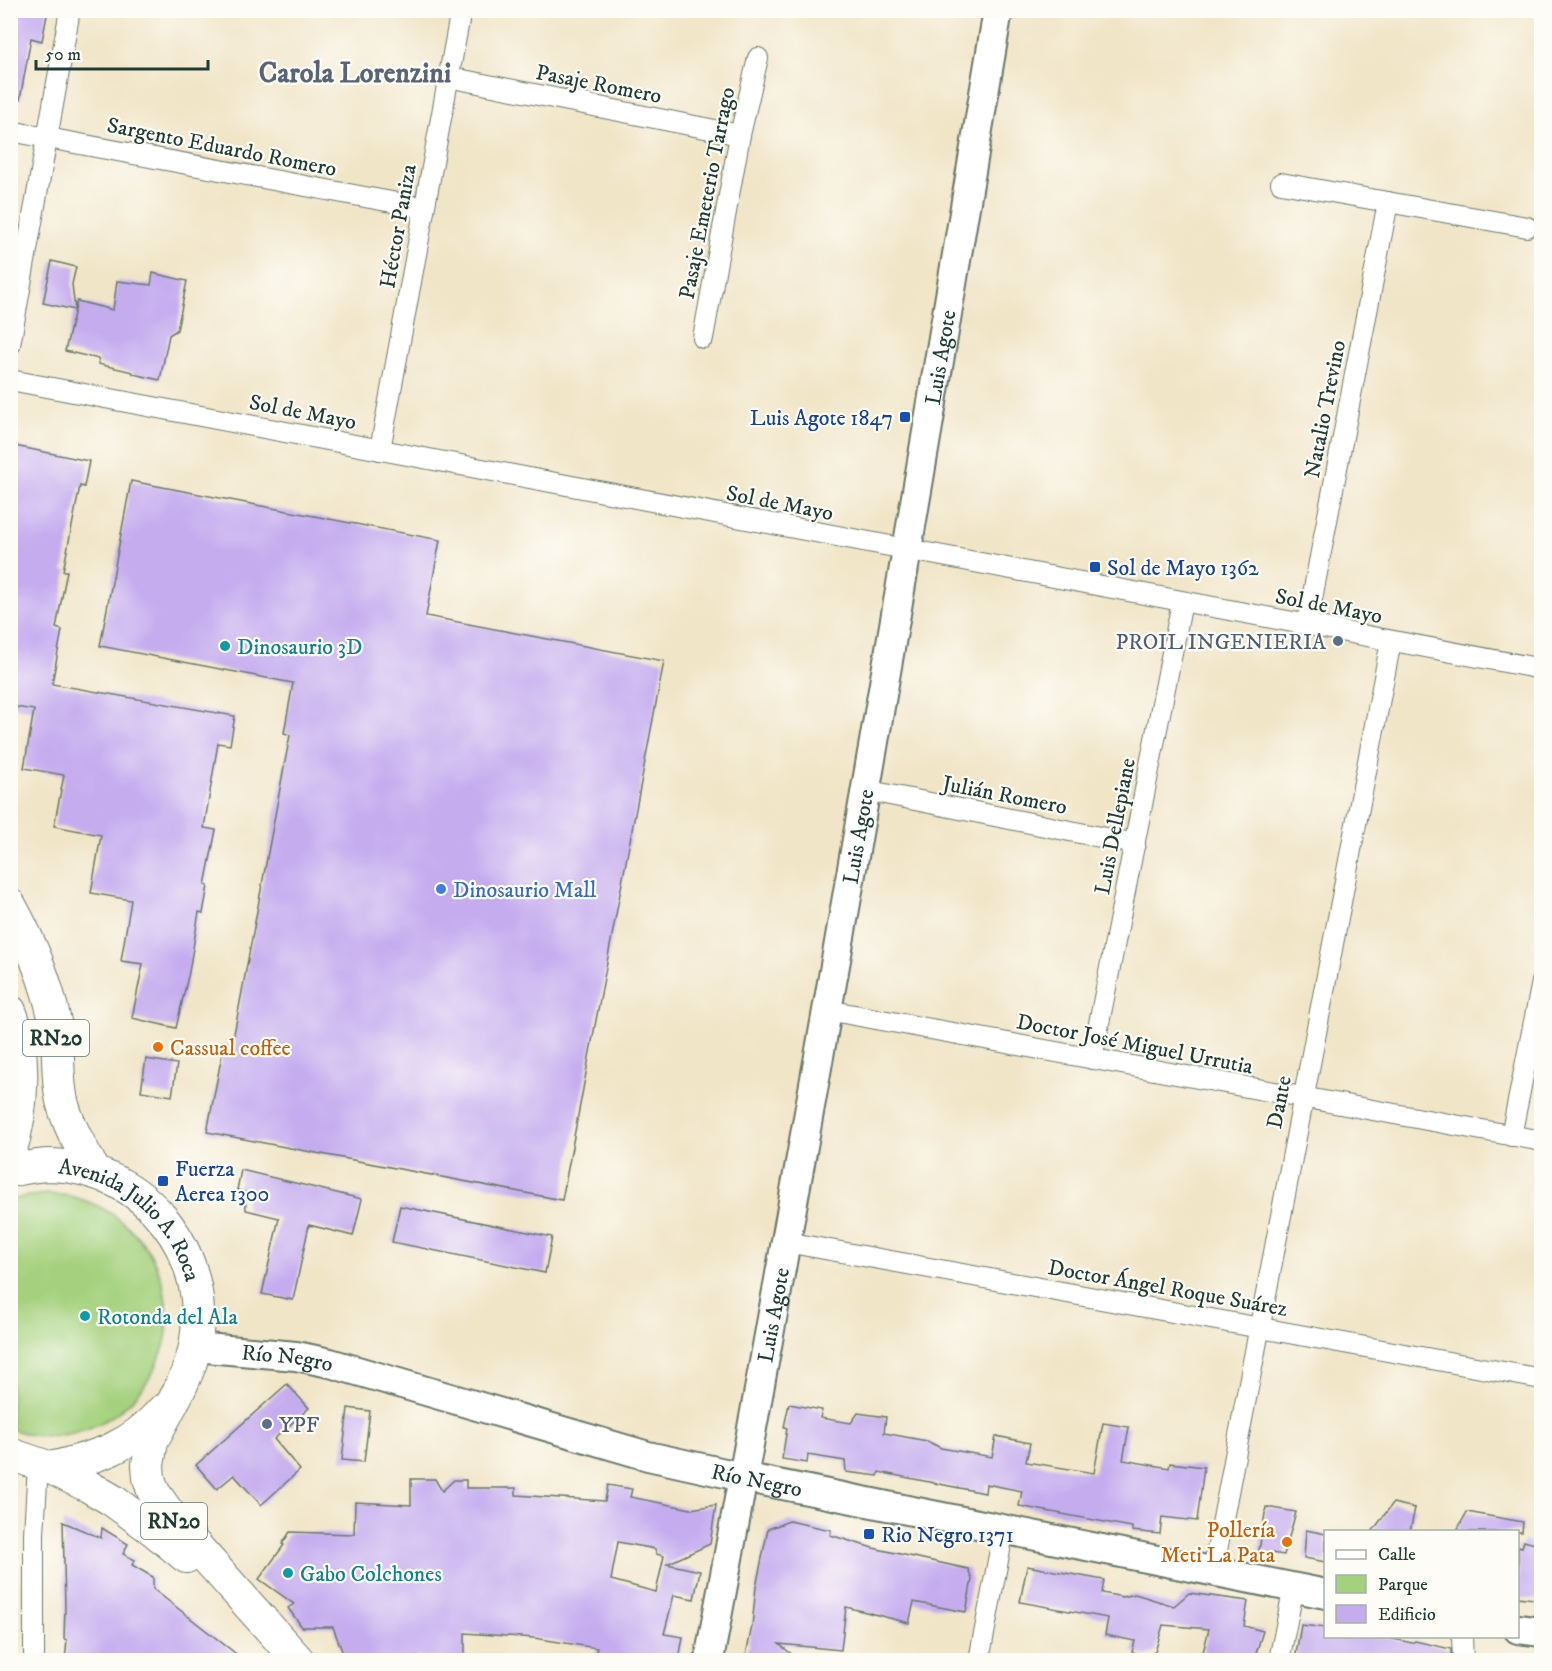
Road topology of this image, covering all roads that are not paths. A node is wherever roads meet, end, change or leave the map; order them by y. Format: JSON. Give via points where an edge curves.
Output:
{"nodes":[{"id":1,"x":70,"y":10,"type":"edge"},
{"id":2,"x":461,"y":10,"type":"edge"},
{"id":3,"x":998,"y":10,"type":"edge"},
{"id":4,"x":758,"y":58,"type":"dead end"},
{"id":5,"x":448,"y":77,"type":"junction"},
{"id":6,"x":10,"y":130,"type":"edge"},
{"id":7,"x":740,"y":135,"type":"junction"},
{"id":8,"x":47,"y":138,"type":"junction"},
{"id":9,"x":1281,"y":183,"type":"dead end"},
{"id":10,"x":1388,"y":202,"type":"junction"},
{"id":11,"x":424,"y":208,"type":"junction"},
{"id":12,"x":1527,"y":227,"type":"dead end"},
{"id":13,"x":703,"y":338,"type":"dead end"},
{"id":14,"x":10,"y":345,"type":"edge"},
{"id":15,"x":10,"y":380,"type":"edge"},
{"id":16,"x":380,"y":450,"type":"junction"},
{"id":17,"x":907,"y":550,"type":"junction"},
{"id":18,"x":1182,"y":602,"type":"junction"},
{"id":19,"x":1307,"y":625,"type":"junction"},
{"id":20,"x":1391,"y":641,"type":"junction"},
{"id":21,"x":1542,"y":669,"type":"edge"},
{"id":22,"x":865,"y":790,"type":"junction"},
{"id":23,"x":1135,"y":844,"type":"junction"},
{"id":24,"x":10,"y":905,"type":"edge"},
{"id":25,"x":1542,"y":982,"type":"edge"},
{"id":26,"x":827,"y":1010,"type":"junction"},
{"id":27,"x":10,"y":1011,"type":"edge"},
{"id":28,"x":1092,"y":1059,"type":"junction"},
{"id":29,"x":1304,"y":1099,"type":"junction"},
{"id":30,"x":1511,"y":1136,"type":"junction"},
{"id":31,"x":1542,"y":1141,"type":"edge"},
{"id":32,"x":10,"y":1153,"type":"edge"},
{"id":33,"x":10,"y":1171,"type":"edge"},
{"id":34,"x":95,"y":1172,"type":"junction"},
{"id":35,"x":786,"y":1242,"type":"junction"},
{"id":36,"x":1259,"y":1328,"type":"junction"},
{"id":37,"x":195,"y":1347,"type":"junction"},
{"id":38,"x":1542,"y":1379,"type":"edge"},
{"id":39,"x":174,"y":1397,"type":"junction"},
{"id":40,"x":33,"y":1462,"type":"edge"},
{"id":41,"x":743,"y":1477,"type":"junction"},
{"id":42,"x":1004,"y":1529,"type":"junction"},
{"id":43,"x":1213,"y":1571,"type":"junction"},
{"id":44,"x":1294,"y":1587,"type":"junction"},
{"id":45,"x":1324,"y":1594,"type":"edge"},
{"id":46,"x":264,"y":1624,"type":"junction"},
{"id":47,"x":1519,"y":1629,"type":"edge"},
{"id":48,"x":1542,"y":1632,"type":"edge"},
{"id":49,"x":1462,"y":1638,"type":"edge"},
{"id":50,"x":34,"y":1660,"type":"edge"},
{"id":51,"x":297,"y":1660,"type":"edge"},
{"id":52,"x":709,"y":1660,"type":"edge"},
{"id":53,"x":979,"y":1660,"type":"edge"},
{"id":54,"x":1279,"y":1660,"type":"edge"},
{"id":55,"x":1463,"y":1660,"type":"edge"}],
"edges":[{"from":1,"to":8,"type":"street"},
{"from":2,"to":5,"type":"street","name":"Héctor Paniza"},
{"from":3,"to":17,"type":"main road","name":"Luis Agote"},
{"from":4,"to":7,"type":"street","name":"Pasaje Emeterio Tarrago"},
{"from":5,"to":7,"type":"street","name":"Pasaje Romero"},
{"from":5,"to":11,"type":"street","name":"Héctor Paniza"},
{"from":6,"to":8,"type":"street","name":"Sargento Eduardo Romero"},
{"from":7,"to":13,"type":"street","name":"Pasaje Emeterio Tarrago"},
{"from":8,"to":11,"type":"street","name":"Sargento Eduardo Romero"},
{"from":8,"to":14,"type":"street"},
{"from":9,"to":10,"type":"street"},
{"from":10,"to":12,"type":"street"},
{"from":10,"to":19,"type":"street","name":"Natalio Trevino"},
{"from":11,"to":16,"type":"street","name":"Héctor Paniza"},
{"from":15,"to":16,"type":"street","name":"Sol de Mayo"},
{"from":16,"to":17,"type":"street","name":"Sol de Mayo"},
{"from":17,"to":18,"type":"street","name":"Sol de Mayo"},
{"from":17,"to":22,"type":"main road","name":"Luis Agote"},
{"from":18,"to":19,"type":"street","name":"Sol de Mayo"},
{"from":18,"to":23,"type":"street","name":"Luis Dellepiane"},
{"from":19,"to":20,"type":"street","name":"Sol de Mayo"},
{"from":20,"to":21,"type":"street","name":"Sol de Mayo"},
{"from":20,"to":29,"type":"street","name":"Dante"},
{"from":22,"to":23,"type":"street","name":"Julián Romero"},
{"from":22,"to":26,"type":"main road","name":"Luis Agote"},
{"from":23,"to":28,"type":"street","name":"Luis Dellepiane"},
{"from":24,"to":34,"type":"main road","number":"RN20","via":[[37,963],[55,1023],[62,1101]]},
{"from":25,"to":30,"type":"street"},
{"from":26,"to":28,"type":"street","name":"Doctor José Miguel Urrutia"},
{"from":26,"to":35,"type":"main road","name":"Luis Agote"},
{"from":27,"to":32,"type":"main road","number":"RN20","via":[[22,1078],[17,1129]]},
{"from":28,"to":29,"type":"street","name":"Doctor José Miguel Urrutia"},
{"from":29,"to":30,"type":"street","name":"Doctor José Miguel Urrutia"},
{"from":29,"to":36,"type":"street","name":"Dante"},
{"from":30,"to":31,"type":"street","name":"Doctor José Miguel Urrutia"},
{"from":33,"to":34,"type":"main road","name":"Avenida Julio A. Roca","number":"RN20","via":[[50,1165]]},
{"from":34,"to":37,"type":"main road","name":"Avenida Julio A. Roca","number":"RN20","via":[[128,1188],[157,1210],[179,1240],[193,1274],[199,1310]]},
{"from":35,"to":36,"type":"street","name":"Doctor Ángel Roque Suárez"},
{"from":35,"to":41,"type":"main road","name":"Luis Agote"},
{"from":36,"to":38,"type":"street","name":"Doctor Ángel Roque Suárez"},
{"from":36,"to":43,"type":"street","name":"Dante"},
{"from":37,"to":39,"type":"main road","name":"Avenida Julio A. Roca","number":"RN20"},
{"from":37,"to":41,"type":"main road","name":"Río Negro","via":[[330,1363],[637,1453]]},
{"from":39,"to":40,"type":"main road","name":"Avenida Julio A. Roca","number":"RN20","via":[[148,1427],[116,1449],[78,1461]]},
{"from":39,"to":46,"type":"main road","name":"Avenida Julio A. Roca","number":"RN20","via":[[149,1454],[153,1491],[177,1525]]},
{"from":40,"to":46,"type":"main road","name":"Avenida Julio A. Roca","number":"RN20","via":[[88,1486],[126,1509]]},
{"from":40,"to":50,"type":"street"},
{"from":41,"to":42,"type":"main road","name":"Río Negro"},
{"from":41,"to":52,"type":"main road","name":"Luis Agote"},
{"from":42,"to":43,"type":"main road","name":"Río Negro"},
{"from":42,"to":53,"type":"street"},
{"from":43,"to":44,"type":"main road","name":"Río Negro"},
{"from":44,"to":45,"type":"main road","name":"Río Negro"},
{"from":44,"to":54,"type":"street"},
{"from":46,"to":51,"type":"main road","name":"Avenida Julio A. Roca","number":"RN20"},
{"from":47,"to":48,"type":"main road"},
{"from":49,"to":55,"type":"street"}]}
